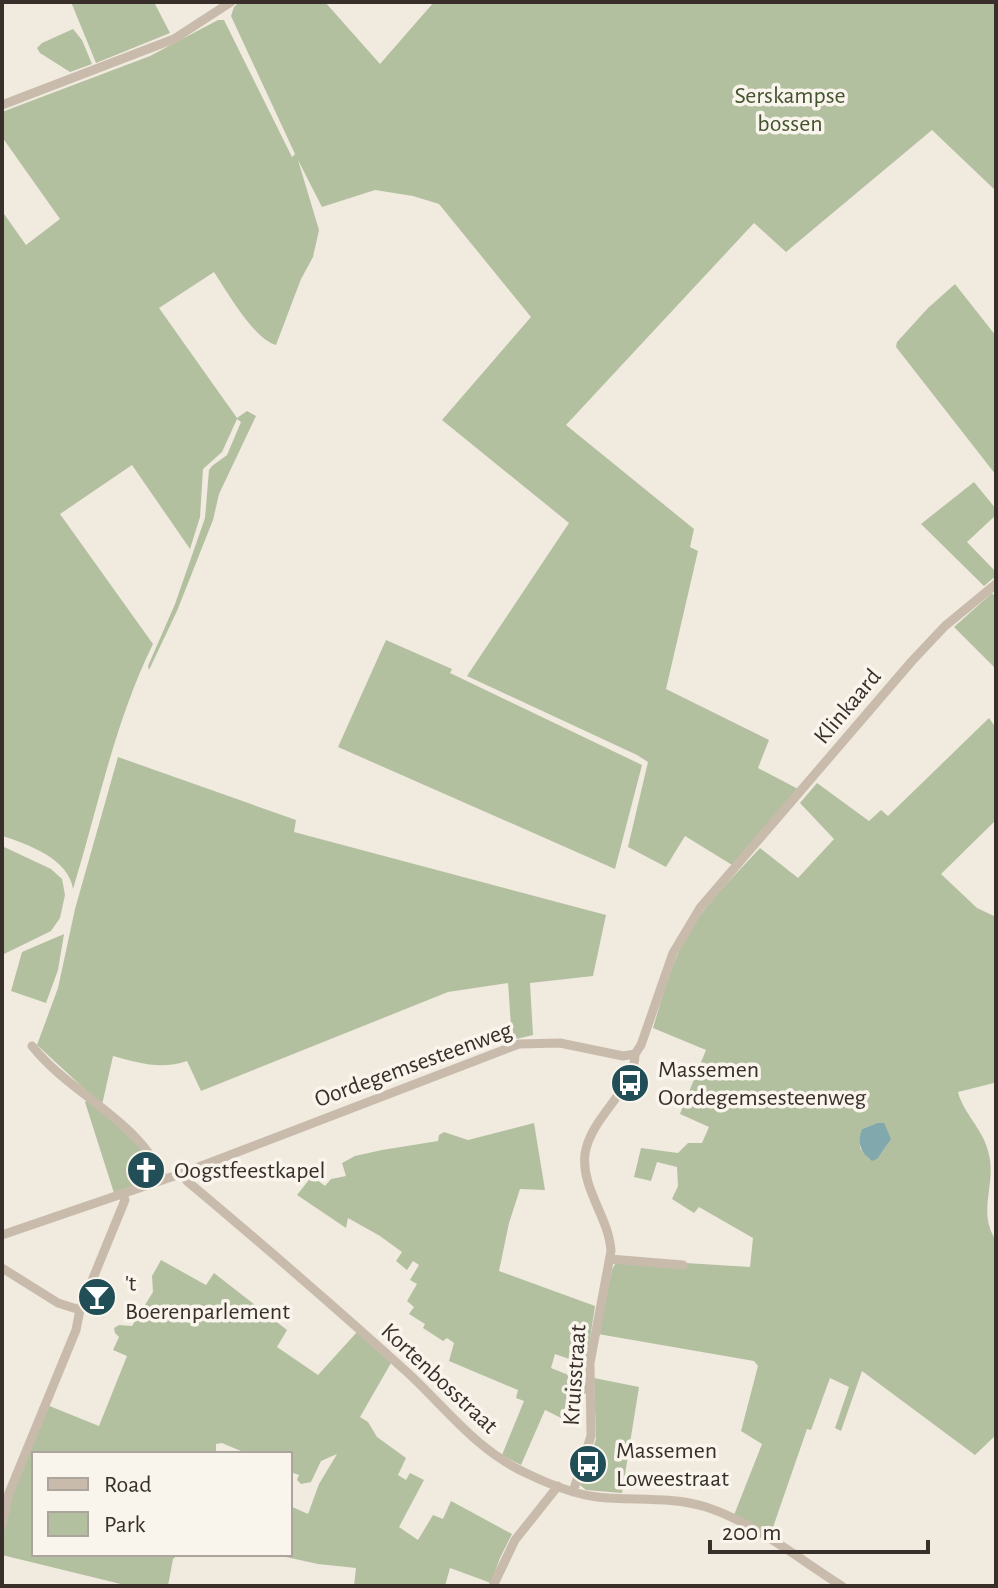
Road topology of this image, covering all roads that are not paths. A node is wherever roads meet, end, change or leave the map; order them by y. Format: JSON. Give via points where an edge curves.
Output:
{"nodes":[{"id":1,"x":231,"y":2,"type":"edge"},
{"id":2,"x":2,"y":105,"type":"edge"},
{"id":3,"x":996,"y":584,"type":"edge"},
{"id":4,"x":32,"y":1046,"type":"dead end"},
{"id":5,"x":635,"y":1054,"type":"junction"},
{"id":6,"x":183,"y":1173,"type":"junction"},
{"id":7,"x":164,"y":1179,"type":"junction"},
{"id":8,"x":123,"y":1193,"type":"junction"},
{"id":9,"x":2,"y":1235,"type":"edge"},
{"id":10,"x":610,"y":1259,"type":"junction"},
{"id":11,"x":683,"y":1265,"type":"dead end"},
{"id":12,"x":2,"y":1268,"type":"edge"},
{"id":13,"x":80,"y":1310,"type":"junction"},
{"id":14,"x":558,"y":1486,"type":"junction"},
{"id":15,"x":573,"y":1492,"type":"junction"},
{"id":16,"x":2,"y":1525,"type":"edge"},
{"id":17,"x":493,"y":1586,"type":"edge"},
{"id":18,"x":842,"y":1586,"type":"edge"}],
"edges":[{"from":1,"to":2,"type":"street","via":[[174,39]]},
{"from":3,"to":5,"type":"street","name":"Klinkaard","via":[[912,661],[700,908],[669,963]]},
{"from":4,"to":7,"type":"street","via":[[142,1144]]},
{"from":5,"to":6,"type":"street","name":"Oordegemsesteenweg","via":[[560,1043],[519,1044]]},
{"from":5,"to":10,"type":"street","name":"Kruisstraat","via":[[632,1070],[587,1142],[584,1157],[589,1186],[609,1235]]},
{"from":6,"to":7,"type":"street","name":"Oordegemsesteenweg"},
{"from":6,"to":14,"type":"street","name":"Kortenbosstraat","via":[[412,1377],[468,1435],[496,1457]]},
{"from":7,"to":8,"type":"street","name":"Oordegemsesteenweg"},
{"from":8,"to":9,"type":"street","name":"Oordegemsesteenweg"},
{"from":8,"to":13,"type":"street","via":[[125,1200]]},
{"from":10,"to":11,"type":"street"},
{"from":10,"to":15,"type":"street","name":"Kruisstraat","via":[[590,1363],[591,1436]]},
{"from":12,"to":13,"type":"street","via":[[58,1303]]},
{"from":13,"to":16,"type":"street","via":[[9,1493]]},
{"from":14,"to":15,"type":"street","name":"Kortenbosstraat"},
{"from":14,"to":17,"type":"street","via":[[515,1540]]},
{"from":15,"to":18,"type":"street","name":"Kortenbosstraat","via":[[705,1507],[740,1522]]}]}
